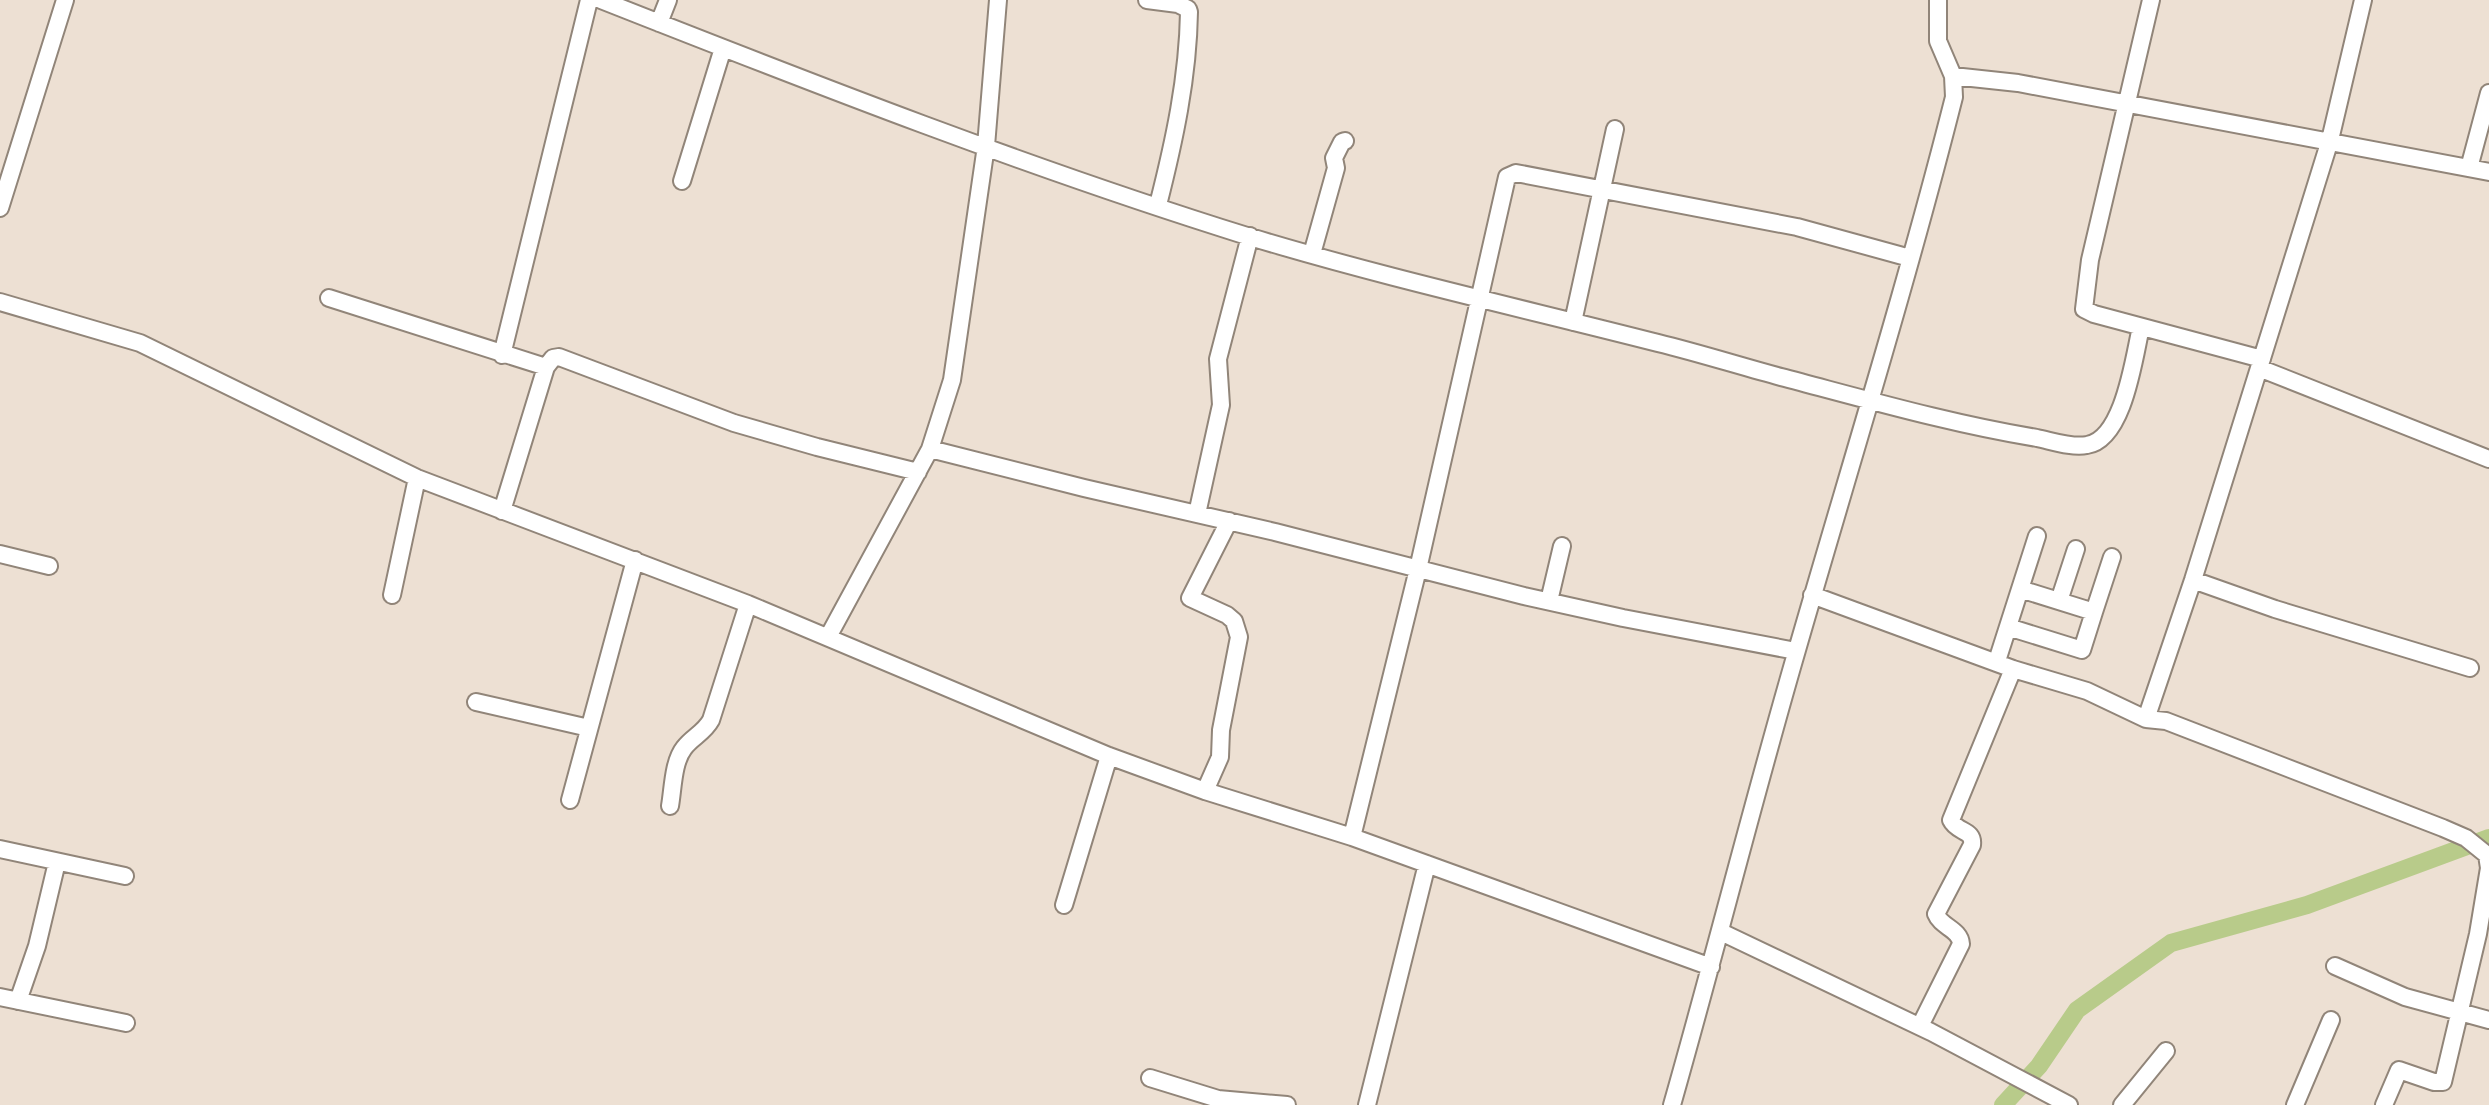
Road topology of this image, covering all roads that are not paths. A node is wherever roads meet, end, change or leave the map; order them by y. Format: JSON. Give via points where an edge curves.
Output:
{"nodes":[{"id":1,"x":65,"y":0,"type":"edge"},
{"id":2,"x":589,"y":0,"type":"edge"},
{"id":3,"x":601,"y":0,"type":"edge"},
{"id":4,"x":668,"y":0,"type":"edge"},
{"id":5,"x":998,"y":0,"type":"edge"},
{"id":6,"x":1147,"y":0,"type":"edge"},
{"id":7,"x":1938,"y":0,"type":"edge"},
{"id":8,"x":2151,"y":0,"type":"edge"},
{"id":9,"x":2363,"y":0,"type":"edge"},
{"id":10,"x":659,"y":23,"type":"junction"},
{"id":11,"x":723,"y":48,"type":"junction"},
{"id":12,"x":1953,"y":76,"type":"junction"},
{"id":13,"x":2489,"y":93,"type":"edge"},
{"id":14,"x":2128,"y":104,"type":"junction"},
{"id":15,"x":1615,"y":129,"type":"dead end"},
{"id":16,"x":2330,"y":140,"type":"junction"},
{"id":17,"x":1345,"y":141,"type":"dead end"},
{"id":18,"x":986,"y":146,"type":"junction"},
{"id":19,"x":2469,"y":168,"type":"junction"},
{"id":20,"x":2489,"y":172,"type":"edge"},
{"id":21,"x":682,"y":181,"type":"dead end"},
{"id":22,"x":1602,"y":190,"type":"junction"},
{"id":23,"x":1158,"y":205,"type":"junction"},
{"id":24,"x":0,"y":208,"type":"edge"},
{"id":25,"x":1250,"y":236,"type":"junction"},
{"id":26,"x":1312,"y":254,"type":"junction"},
{"id":27,"x":1910,"y":258,"type":"junction"},
{"id":28,"x":329,"y":298,"type":"dead end"},
{"id":29,"x":1477,"y":299,"type":"junction"},
{"id":30,"x":0,"y":302,"type":"edge"},
{"id":31,"x":1573,"y":322,"type":"junction"},
{"id":32,"x":2141,"y":327,"type":"junction"},
{"id":33,"x":502,"y":355,"type":"junction"},
{"id":34,"x":2260,"y":364,"type":"junction"},
{"id":35,"x":546,"y":367,"type":"junction"},
{"id":36,"x":1868,"y":400,"type":"junction"},
{"id":37,"x":930,"y":449,"type":"junction"},
{"id":38,"x":2489,"y":459,"type":"edge"},
{"id":39,"x":918,"y":472,"type":"junction"},
{"id":40,"x":417,"y":478,"type":"junction"},
{"id":41,"x":502,"y":511,"type":"junction"},
{"id":42,"x":1197,"y":514,"type":"junction"},
{"id":43,"x":1229,"y":521,"type":"junction"},
{"id":44,"x":2037,"y":536,"type":"dead end"},
{"id":45,"x":1562,"y":546,"type":"dead end"},
{"id":46,"x":2076,"y":549,"type":"dead end"},
{"id":47,"x":0,"y":554,"type":"edge"},
{"id":48,"x":2112,"y":557,"type":"dead end"},
{"id":49,"x":635,"y":560,"type":"junction"},
{"id":50,"x":49,"y":566,"type":"dead end"},
{"id":51,"x":1418,"y":569,"type":"junction"},
{"id":52,"x":2193,"y":580,"type":"junction"},
{"id":53,"x":2020,"y":589,"type":"junction"},
{"id":54,"x":392,"y":595,"type":"dead end"},
{"id":55,"x":1812,"y":595,"type":"junction"},
{"id":56,"x":1549,"y":601,"type":"junction"},
{"id":57,"x":2059,"y":601,"type":"junction"},
{"id":58,"x":748,"y":604,"type":"junction"},
{"id":59,"x":2094,"y":612,"type":"junction"},
{"id":60,"x":2008,"y":627,"type":"junction"},
{"id":61,"x":828,"y":637,"type":"junction"},
{"id":62,"x":1796,"y":651,"type":"junction"},
{"id":63,"x":1997,"y":661,"type":"junction"},
{"id":64,"x":2470,"y":668,"type":"dead end"},
{"id":65,"x":2013,"y":669,"type":"junction"},
{"id":66,"x":476,"y":702,"type":"dead end"},
{"id":67,"x":2146,"y":719,"type":"junction"},
{"id":68,"x":589,"y":728,"type":"junction"},
{"id":69,"x":1109,"y":756,"type":"junction"},
{"id":70,"x":1205,"y":791,"type":"junction"},
{"id":71,"x":570,"y":800,"type":"dead end"},
{"id":72,"x":670,"y":806,"type":"dead end"},
{"id":73,"x":1352,"y":837,"type":"junction"},
{"id":74,"x":0,"y":849,"type":"edge"},
{"id":75,"x":57,"y":862,"type":"junction"},
{"id":76,"x":1427,"y":864,"type":"junction"},
{"id":77,"x":125,"y":876,"type":"dead end"},
{"id":78,"x":1064,"y":905,"type":"dead end"},
{"id":79,"x":1721,"y":932,"type":"junction"},
{"id":80,"x":2483,"y":936,"type":"edge"},
{"id":81,"x":2335,"y":966,"type":"dead end"},
{"id":82,"x":1711,"y":967,"type":"junction"},
{"id":83,"x":0,"y":997,"type":"edge"},
{"id":84,"x":18,"y":1001,"type":"junction"},
{"id":85,"x":2459,"y":1012,"type":"junction"},
{"id":86,"x":2331,"y":1020,"type":"dead end"},
{"id":87,"x":2489,"y":1020,"type":"edge"},
{"id":88,"x":126,"y":1023,"type":"dead end"},
{"id":89,"x":1920,"y":1026,"type":"junction"},
{"id":90,"x":2166,"y":1051,"type":"dead end"},
{"id":91,"x":1150,"y":1078,"type":"dead end"},
{"id":92,"x":1287,"y":1105,"type":"edge"},
{"id":93,"x":1367,"y":1105,"type":"edge"},
{"id":94,"x":1672,"y":1105,"type":"edge"},
{"id":95,"x":2069,"y":1105,"type":"edge"},
{"id":96,"x":2122,"y":1105,"type":"edge"},
{"id":97,"x":2295,"y":1105,"type":"edge"},
{"id":98,"x":2384,"y":1105,"type":"edge"}],
"edges":[{"from":1,"to":24,"type":"street"},
{"from":2,"to":33,"type":"street"},
{"from":3,"to":10,"type":"street"},
{"from":4,"to":10,"type":"street"},
{"from":5,"to":18,"type":"street"},
{"from":6,"to":23,"type":"street","via":[[1185,6],[1189,12],[1180,106]]},
{"from":7,"to":12,"type":"street","via":[[1938,41]]},
{"from":8,"to":14,"type":"street"},
{"from":9,"to":16,"type":"street"},
{"from":10,"to":11,"type":"street"},
{"from":11,"to":18,"type":"street"},
{"from":11,"to":21,"type":"street"},
{"from":12,"to":14,"type":"street"},
{"from":12,"to":27,"type":"street","via":[[1954,97]]},
{"from":13,"to":19,"type":"street"},
{"from":14,"to":16,"type":"street"},
{"from":14,"to":32,"type":"street","via":[[2083,301],[2084,309],[2094,314]]},
{"from":15,"to":22,"type":"street"},
{"from":16,"to":19,"type":"street"},
{"from":16,"to":34,"type":"street"},
{"from":17,"to":26,"type":"street","via":[[1334,158],[1336,168]]},
{"from":18,"to":23,"type":"street"},
{"from":18,"to":37,"type":"street","via":[[952,380]]},
{"from":19,"to":20,"type":"street"},
{"from":22,"to":27,"type":"street","via":[[1797,227]]},
{"from":22,"to":29,"type":"street","via":[[1516,173],[1507,177]]},
{"from":22,"to":31,"type":"street"},
{"from":23,"to":25,"type":"street"},
{"from":25,"to":26,"type":"street"},
{"from":25,"to":42,"type":"street","via":[[1218,359],[1221,405]]},
{"from":26,"to":29,"type":"street"},
{"from":27,"to":36,"type":"street"},
{"from":28,"to":33,"type":"street"},
{"from":29,"to":31,"type":"street"},
{"from":29,"to":51,"type":"street"},
{"from":30,"to":40,"type":"street","via":[[140,343]]},
{"from":31,"to":36,"type":"street"},
{"from":32,"to":34,"type":"street"},
{"from":32,"to":36,"type":"street","via":[[2118,416],[2104,436],[2085,446]]},
{"from":33,"to":35,"type":"street"},
{"from":34,"to":38,"type":"street"},
{"from":34,"to":52,"type":"street"},
{"from":35,"to":39,"type":"street","via":[[553,358],[565,358],[734,423]]},
{"from":35,"to":41,"type":"street"},
{"from":36,"to":55,"type":"street"},
{"from":37,"to":39,"type":"street"},
{"from":37,"to":42,"type":"street"},
{"from":39,"to":61,"type":"street"},
{"from":40,"to":41,"type":"street"},
{"from":40,"to":54,"type":"street"},
{"from":41,"to":49,"type":"street"},
{"from":42,"to":43,"type":"street"},
{"from":43,"to":51,"type":"street"},
{"from":43,"to":70,"type":"street","via":[[1190,598],[1227,615],[1239,637],[1220,757]]},
{"from":44,"to":53,"type":"street"},
{"from":45,"to":56,"type":"street"},
{"from":46,"to":57,"type":"street"},
{"from":47,"to":50,"type":"street"},
{"from":48,"to":59,"type":"street"},
{"from":49,"to":58,"type":"street"},
{"from":49,"to":68,"type":"street"},
{"from":51,"to":56,"type":"street"},
{"from":51,"to":73,"type":"street"},
{"from":52,"to":64,"type":"street"},
{"from":52,"to":67,"type":"street"},
{"from":53,"to":57,"type":"street"},
{"from":53,"to":60,"type":"street"},
{"from":55,"to":62,"type":"street"},
{"from":55,"to":63,"type":"street"},
{"from":56,"to":62,"type":"street"},
{"from":57,"to":59,"type":"street"},
{"from":58,"to":61,"type":"street"},
{"from":58,"to":72,"type":"street","via":[[711,720],[679,756]]},
{"from":59,"to":60,"type":"street","via":[[2082,650]]},
{"from":60,"to":63,"type":"street"},
{"from":61,"to":69,"type":"street"},
{"from":62,"to":79,"type":"street"},
{"from":63,"to":65,"type":"street"},
{"from":65,"to":67,"type":"street","via":[[2087,691]]},
{"from":65,"to":89,"type":"street","via":[[1951,820],[1971,834],[1972,845],[1936,914],[1961,944]]},
{"from":66,"to":68,"type":"street"},
{"from":67,"to":80,"type":"street","via":[[2166,721],[2261,756],[2443,828],[2482,849],[2489,868]]},
{"from":68,"to":71,"type":"street"},
{"from":69,"to":70,"type":"street"},
{"from":69,"to":78,"type":"street"},
{"from":70,"to":73,"type":"street"},
{"from":73,"to":76,"type":"street"},
{"from":74,"to":75,"type":"street"},
{"from":75,"to":77,"type":"street"},
{"from":75,"to":84,"type":"street"},
{"from":76,"to":82,"type":"street"},
{"from":76,"to":93,"type":"street"},
{"from":79,"to":82,"type":"street"},
{"from":79,"to":89,"type":"street"},
{"from":80,"to":85,"type":"street"},
{"from":81,"to":85,"type":"street","via":[[2381,989]]},
{"from":82,"to":94,"type":"street"},
{"from":83,"to":84,"type":"street"},
{"from":84,"to":88,"type":"street"},
{"from":85,"to":87,"type":"street"},
{"from":85,"to":98,"type":"street","via":[[2443,1082],[2399,1070]]},
{"from":86,"to":97,"type":"street"},
{"from":89,"to":95,"type":"street"},
{"from":90,"to":96,"type":"street"},
{"from":91,"to":92,"type":"street","via":[[1218,1099]]}]}
